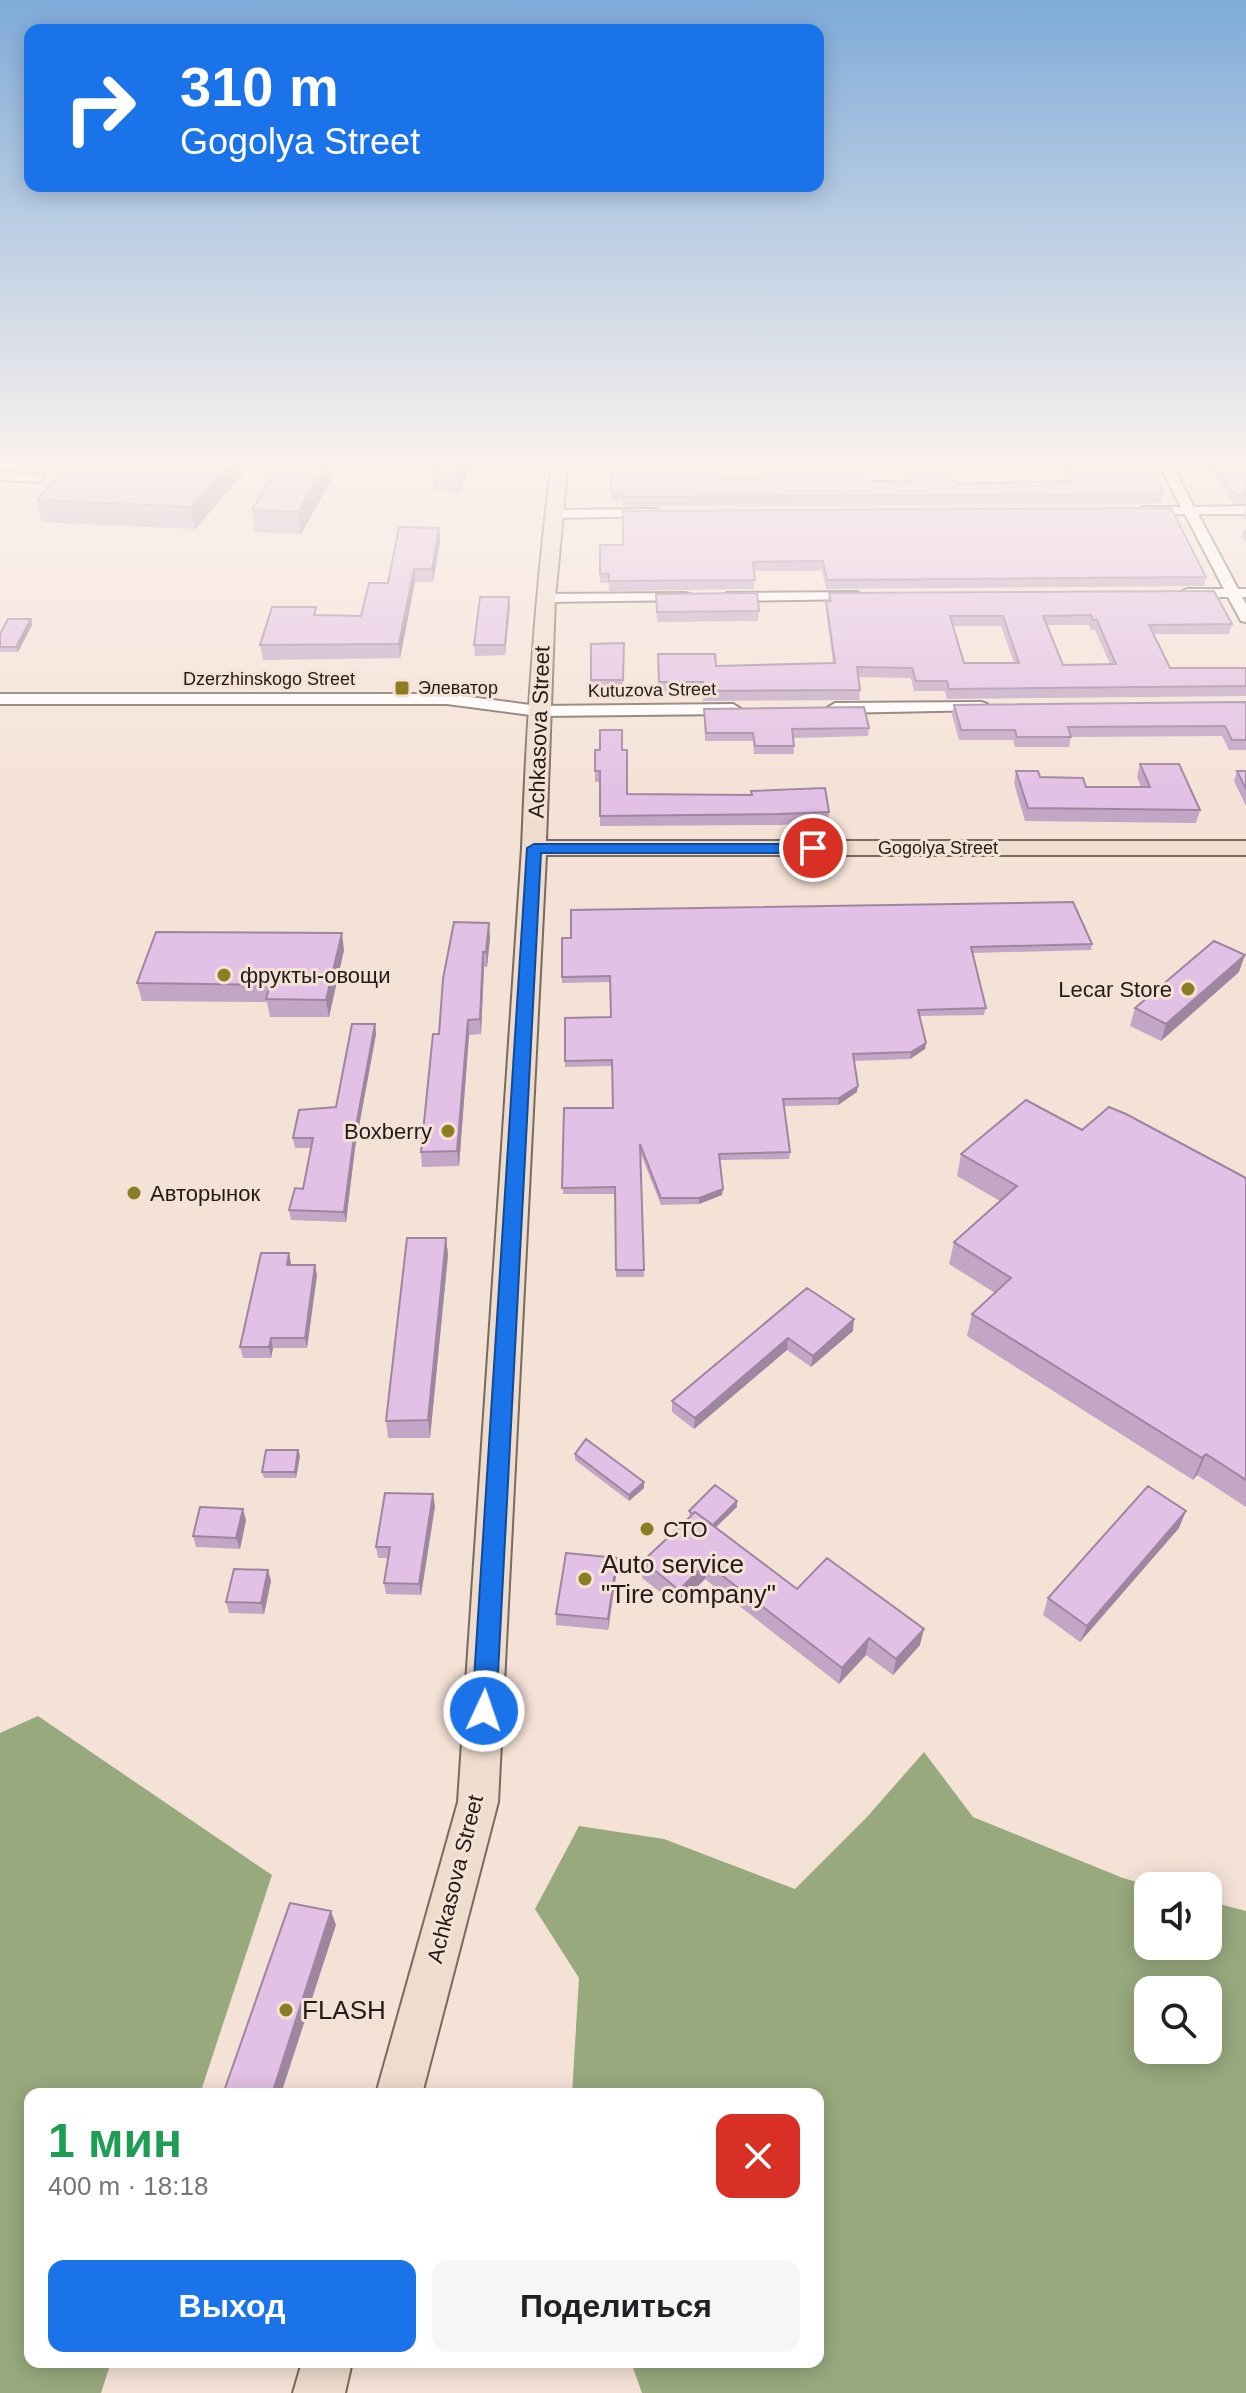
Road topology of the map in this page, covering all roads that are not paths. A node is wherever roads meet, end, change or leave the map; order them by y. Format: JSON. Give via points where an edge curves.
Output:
{"nodes":[{"id":1,"x":548,"y":574,"type":"edge"},
{"id":2,"x":1227,"y":574,"type":"edge"},
{"id":3,"x":1169,"y":593,"type":"edge"},
{"id":4,"x":1239,"y":593,"type":"edge"},
{"id":5,"x":865,"y":596,"type":"edge"},
{"id":6,"x":545,"y":598,"type":"junction"},
{"id":7,"x":1246,"y":618,"type":"edge"},
{"id":8,"x":0,"y":699,"type":"edge"},
{"id":9,"x":994,"y":707,"type":"edge"},
{"id":10,"x":821,"y":708,"type":"edge"},
{"id":11,"x":742,"y":709,"type":"edge"},
{"id":12,"x":538,"y":711,"type":"junction"},
{"id":13,"x":534,"y":848,"type":"junction"},
{"id":14,"x":1246,"y":848,"type":"edge"},
{"id":15,"x":401,"y":2088,"type":"edge"},
{"id":16,"x":325,"y":2368,"type":"edge"},
{"id":17,"x":319,"y":2393,"type":"edge"}],
"edges":[{"from":1,"to":6,"type":"main road","name":"Achkasova Street"},
{"from":2,"to":4,"type":"street"},
{"from":3,"to":4,"type":"street"},
{"from":4,"to":7,"type":"street"},
{"from":5,"to":6,"type":"street"},
{"from":6,"to":12,"type":"main road","name":"Achkasova Street"},
{"from":8,"to":12,"type":"street","name":"Dzerzhinskogo Street","via":[[447,699]]},
{"from":9,"to":10,"type":"street"},
{"from":11,"to":12,"type":"street","name":"Kutuzova Street"},
{"from":12,"to":13,"type":"main road","name":"Achkasova Street"},
{"from":13,"to":14,"type":"main road","name":"Gogolya Street"},
{"from":13,"to":15,"type":"main road","name":"Achkasova Street","via":[[478,1802]]},
{"from":16,"to":17,"type":"main road"}]}
